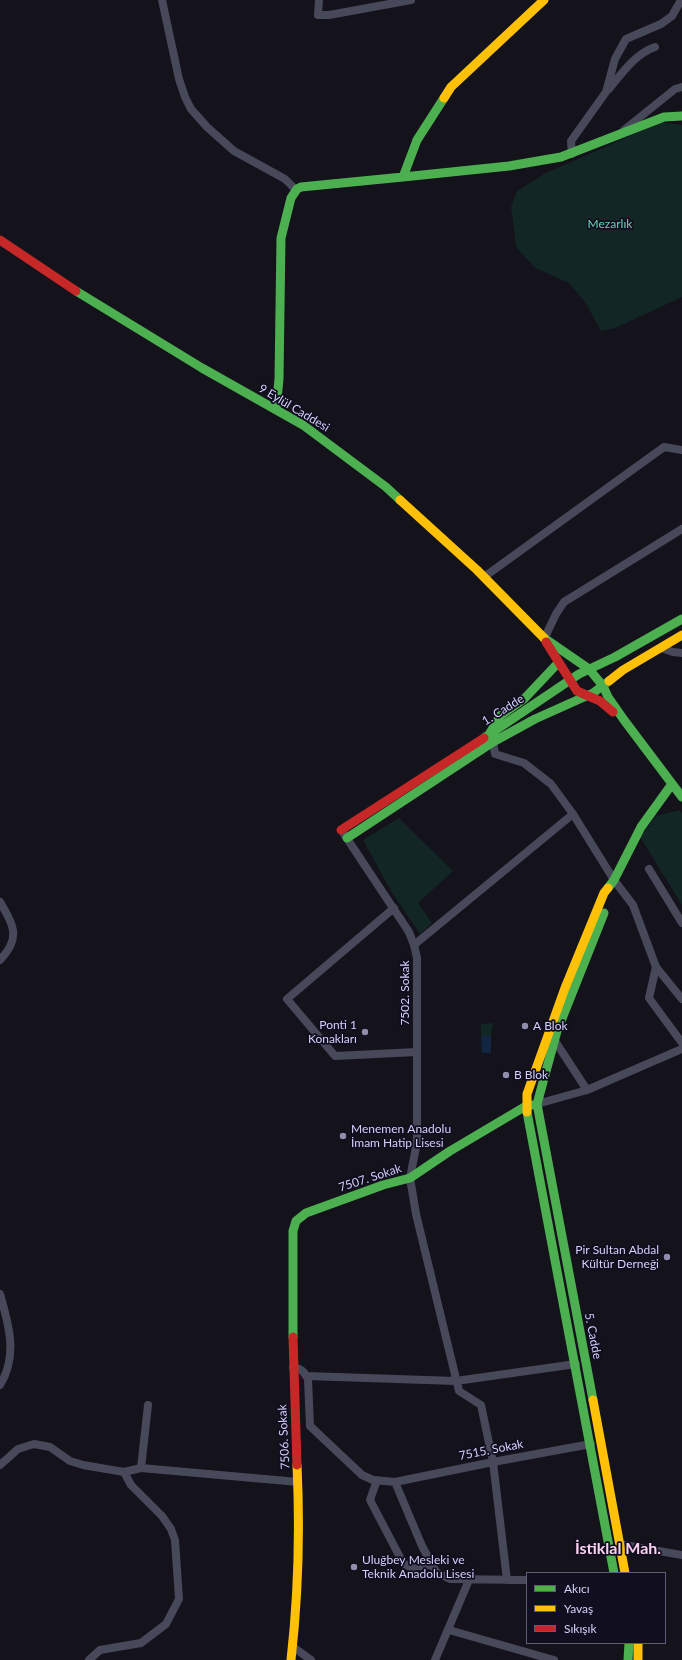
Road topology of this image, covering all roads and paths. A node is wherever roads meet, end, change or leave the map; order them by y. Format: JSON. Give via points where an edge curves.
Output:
{"nodes":[{"id":1,"x":162,"y":0,"type":"edge"},
{"id":2,"x":319,"y":0,"type":"edge"},
{"id":3,"x":411,"y":0,"type":"edge"},
{"id":4,"x":544,"y":0,"type":"edge"},
{"id":5,"x":681,"y":0,"type":"edge"},
{"id":6,"x":655,"y":47,"type":"dead end"},
{"id":7,"x":682,"y":87,"type":"edge"},
{"id":8,"x":606,"y":92,"type":"junction"},
{"id":9,"x":682,"y":116,"type":"edge"},
{"id":10,"x":619,"y":134,"type":"junction"},
{"id":11,"x":572,"y":154,"type":"junction"},
{"id":12,"x":404,"y":177,"type":"junction"},
{"id":13,"x":296,"y":190,"type":"junction"},
{"id":14,"x":0,"y":240,"type":"edge"},
{"id":15,"x":276,"y":410,"type":"junction"},
{"id":16,"x":682,"y":450,"type":"edge"},
{"id":17,"x":682,"y":529,"type":"edge"},
{"id":18,"x":484,"y":577,"type":"junction"},
{"id":19,"x":682,"y":619,"type":"edge"},
{"id":20,"x":682,"y":635,"type":"edge"},
{"id":21,"x":544,"y":638,"type":"junction"},
{"id":22,"x":661,"y":648,"type":"junction"},
{"id":23,"x":682,"y":653,"type":"edge"},
{"id":24,"x":558,"y":663,"type":"junction"},
{"id":25,"x":589,"y":669,"type":"junction"},
{"id":26,"x":571,"y":681,"type":"junction"},
{"id":27,"x":603,"y":686,"type":"junction"},
{"id":28,"x":586,"y":696,"type":"junction"},
{"id":29,"x":624,"y":720,"type":"junction"},
{"id":30,"x":490,"y":733,"type":"junction"},
{"id":31,"x":493,"y":742,"type":"junction"},
{"id":32,"x":672,"y":784,"type":"junction"},
{"id":33,"x":682,"y":797,"type":"edge"},
{"id":34,"x":573,"y":814,"type":"junction"},
{"id":35,"x":341,"y":830,"type":"joint"},
{"id":36,"x":347,"y":838,"type":"junction"},
{"id":37,"x":648,"y":869,"type":"dead end"},
{"id":38,"x":614,"y":880,"type":"junction"},
{"id":39,"x":0,"y":902,"type":"edge"},
{"id":40,"x":394,"y":908,"type":"junction"},
{"id":41,"x":682,"y":923,"type":"edge"},
{"id":42,"x":414,"y":945,"type":"junction"},
{"id":43,"x":0,"y":960,"type":"edge"},
{"id":44,"x":656,"y":967,"type":"junction"},
{"id":45,"x":682,"y":999,"type":"edge"},
{"id":46,"x":555,"y":1041,"type":"junction"},
{"id":47,"x":682,"y":1043,"type":"edge"},
{"id":48,"x":682,"y":1049,"type":"edge"},
{"id":49,"x":417,"y":1052,"type":"junction"},
{"id":50,"x":587,"y":1090,"type":"junction"},
{"id":51,"x":537,"y":1104,"type":"junction"},
{"id":52,"x":526,"y":1106,"type":"junction"},
{"id":53,"x":410,"y":1178,"type":"junction"},
{"id":54,"x":300,"y":1216,"type":"joint"},
{"id":55,"x":0,"y":1294,"type":"edge"},
{"id":56,"x":576,"y":1364,"type":"junction"},
{"id":57,"x":293,"y":1367,"type":"junction"},
{"id":58,"x":306,"y":1376,"type":"junction"},
{"id":59,"x":456,"y":1381,"type":"junction"},
{"id":60,"x":0,"y":1385,"type":"edge"},
{"id":61,"x":148,"y":1405,"type":"dead end"},
{"id":62,"x":591,"y":1444,"type":"junction"},
{"id":63,"x":493,"y":1462,"type":"junction"},
{"id":64,"x":0,"y":1465,"type":"edge"},
{"id":65,"x":141,"y":1468,"type":"junction"},
{"id":66,"x":124,"y":1472,"type":"junction"},
{"id":67,"x":377,"y":1480,"type":"junction"},
{"id":68,"x":298,"y":1482,"type":"junction"},
{"id":69,"x":395,"y":1482,"type":"junction"},
{"id":70,"x":619,"y":1544,"type":"junction"},
{"id":71,"x":682,"y":1556,"type":"edge"},
{"id":72,"x":432,"y":1565,"type":"junction"},
{"id":73,"x":614,"y":1572,"type":"edge"},
{"id":74,"x":625,"y":1572,"type":"edge"},
{"id":75,"x":469,"y":1580,"type":"junction"},
{"id":76,"x":507,"y":1580,"type":"junction"},
{"id":77,"x":526,"y":1580,"type":"edge"},
{"id":78,"x":449,"y":1630,"type":"junction"},
{"id":79,"x":629,"y":1644,"type":"edge"},
{"id":80,"x":638,"y":1644,"type":"edge"},
{"id":81,"x":293,"y":1647,"type":"junction"},
{"id":82,"x":639,"y":1658,"type":"edge"},
{"id":83,"x":89,"y":1660,"type":"edge"},
{"id":84,"x":291,"y":1660,"type":"edge"},
{"id":85,"x":311,"y":1660,"type":"edge"},
{"id":86,"x":435,"y":1660,"type":"edge"},
{"id":87,"x":554,"y":1660,"type":"edge"},
{"id":88,"x":628,"y":1660,"type":"edge"}],
"edges":[{"from":1,"to":13,"type":"street","via":[[179,79],[191,109],[234,151],[285,179]]},
{"from":2,"to":3,"type":"street","via":[[318,15]]},
{"from":4,"to":12,"type":"street","via":[[451,86],[417,140]]},
{"from":5,"to":8,"type":"street","via":[[672,16],[662,24],[626,39],[615,59]]},
{"from":6,"to":8,"type":"street","via":[[647,49],[635,59]]},
{"from":7,"to":10,"type":"street","via":[[675,88]]},
{"from":8,"to":11,"type":"street","via":[[575,133],[571,141]]},
{"from":9,"to":10,"type":"street","via":[[664,117]]},
{"from":10,"to":11,"type":"street"},
{"from":11,"to":12,"type":"street","via":[[509,166]]},
{"from":12,"to":13,"type":"street"},
{"from":13,"to":15,"type":"street","via":[[286,214],[281,238],[279,379]]},
{"from":14,"to":15,"type":"street","name":"9 Eylül Caddesi","via":[[96,305]]},
{"from":15,"to":18,"type":"street","name":"9 Eylül Caddesi","via":[[303,424],[386,487]]},
{"from":16,"to":18,"type":"street","via":[[664,447]]},
{"from":17,"to":21,"type":"street","via":[[564,602]]},
{"from":18,"to":21,"type":"street","name":"9 Eylül Caddesi"},
{"from":19,"to":25,"type":"street","name":"1. Cadde"},
{"from":20,"to":22,"type":"street","name":"1. Cadde"},
{"from":21,"to":24,"type":"street","name":"9 Eylül Caddesi"},
{"from":21,"to":25,"type":"street","name":"9 Eylül Caddesi"},
{"from":22,"to":23,"type":"street"},
{"from":22,"to":27,"type":"street","name":"1. Cadde","via":[[623,670]]},
{"from":24,"to":26,"type":"street","name":"9 Eylül Caddesi"},
{"from":24,"to":30,"type":"street","via":[[525,698],[500,716]]},
{"from":25,"to":26,"type":"street","name":"1. Cadde"},
{"from":25,"to":27,"type":"street","name":"9 Eylül Caddesi"},
{"from":26,"to":28,"type":"street","name":"9 Eylül Caddesi","via":[[577,690]]},
{"from":26,"to":30,"type":"street","name":"1. Cadde"},
{"from":27,"to":28,"type":"street","name":"1. Cadde"},
{"from":27,"to":29,"type":"street","name":"9 Eylül Caddesi"},
{"from":28,"to":29,"type":"street","name":"9 Eylül Caddesi","via":[[600,701]]},
{"from":28,"to":31,"type":"street","name":"1. Cadde"},
{"from":29,"to":32,"type":"street","name":"9 Eylül Caddesi"},
{"from":30,"to":35,"type":"street","name":"1. Cadde"},
{"from":31,"to":34,"type":"street","via":[[495,754],[524,763],[551,784]]},
{"from":31,"to":36,"type":"street","name":"1. Cadde"},
{"from":32,"to":33,"type":"street","name":"9 Eylül Caddesi"},
{"from":32,"to":38,"type":"street","via":[[641,827]]},
{"from":34,"to":38,"type":"street"},
{"from":34,"to":42,"type":"street"},
{"from":35,"to":36,"type":"street","name":"7502. Sokak"},
{"from":36,"to":40,"type":"street","name":"7502. Sokak"},
{"from":37,"to":41,"type":"street"},
{"from":38,"to":44,"type":"street","via":[[633,905]]},
{"from":38,"to":46,"type":"street","via":[[611,896]]},
{"from":38,"to":52,"type":"street","via":[[604,893],[565,988],[527,1094]]},
{"from":39,"to":43,"type":"street","via":[[14,931],[14,942]]},
{"from":40,"to":42,"type":"street","name":"7502. Sokak"},
{"from":40,"to":49,"type":"street","via":[[287,999],[334,1056]]},
{"from":42,"to":49,"type":"street","name":"7502. Sokak","via":[[417,958]]},
{"from":44,"to":45,"type":"street"},
{"from":44,"to":47,"type":"street","via":[[649,998]]},
{"from":46,"to":50,"type":"street"},
{"from":46,"to":51,"type":"street","via":[[540,1086]]},
{"from":48,"to":50,"type":"street"},
{"from":49,"to":53,"type":"street","name":"7502. Sokak","via":[[417,1142]]},
{"from":50,"to":51,"type":"street"},
{"from":51,"to":52,"type":"street"},
{"from":51,"to":70,"type":"street","name":"5. Cadde"},
{"from":52,"to":53,"type":"street","name":"7507. Sokak"},
{"from":52,"to":56,"type":"street"},
{"from":53,"to":54,"type":"street","name":"7507. Sokak","via":[[383,1184]]},
{"from":53,"to":59,"type":"street","via":[[416,1214]]},
{"from":54,"to":57,"type":"street","name":"7506. Sokak","via":[[295,1221],[293,1231]]},
{"from":55,"to":60,"type":"street","via":[[11,1353]]},
{"from":56,"to":59,"type":"street"},
{"from":56,"to":62,"type":"street"},
{"from":57,"to":58,"type":"street","via":[[300,1368]]},
{"from":57,"to":68,"type":"street","name":"7506. Sokak"},
{"from":58,"to":59,"type":"street"},
{"from":58,"to":67,"type":"street","name":"7515. Sokak","via":[[310,1426],[362,1475]]},
{"from":59,"to":63,"type":"street","via":[[459,1391],[481,1405]]},
{"from":61,"to":65,"type":"street"},
{"from":62,"to":63,"type":"street","name":"7515. Sokak"},
{"from":62,"to":73,"type":"street"},
{"from":63,"to":69,"type":"street","name":"7515. Sokak"},
{"from":63,"to":76,"type":"street"},
{"from":64,"to":66,"type":"street","via":[[18,1448],[34,1444],[50,1447],[70,1461]]},
{"from":65,"to":66,"type":"street"},
{"from":65,"to":68,"type":"street"},
{"from":66,"to":83,"type":"street","via":[[131,1485],[162,1516],[171,1529],[175,1540],[179,1599],[166,1624],[141,1643],[100,1650]]},
{"from":67,"to":69,"type":"street","name":"7515. Sokak"},
{"from":67,"to":72,"type":"street","via":[[370,1500],[403,1563],[410,1567]]},
{"from":68,"to":81,"type":"street","name":"7506. Sokak"},
{"from":69,"to":72,"type":"street"},
{"from":70,"to":71,"type":"street"},
{"from":70,"to":74,"type":"street","name":"5. Cadde"},
{"from":72,"to":75,"type":"street","via":[[436,1572],[450,1579]]},
{"from":75,"to":76,"type":"street"},
{"from":75,"to":78,"type":"street"},
{"from":76,"to":77,"type":"street"},
{"from":78,"to":86,"type":"street"},
{"from":78,"to":87,"type":"street"},
{"from":79,"to":88,"type":"street"},
{"from":80,"to":82,"type":"street"},
{"from":81,"to":84,"type":"street","name":"7506. Sokak"},
{"from":81,"to":85,"type":"street"}]}
